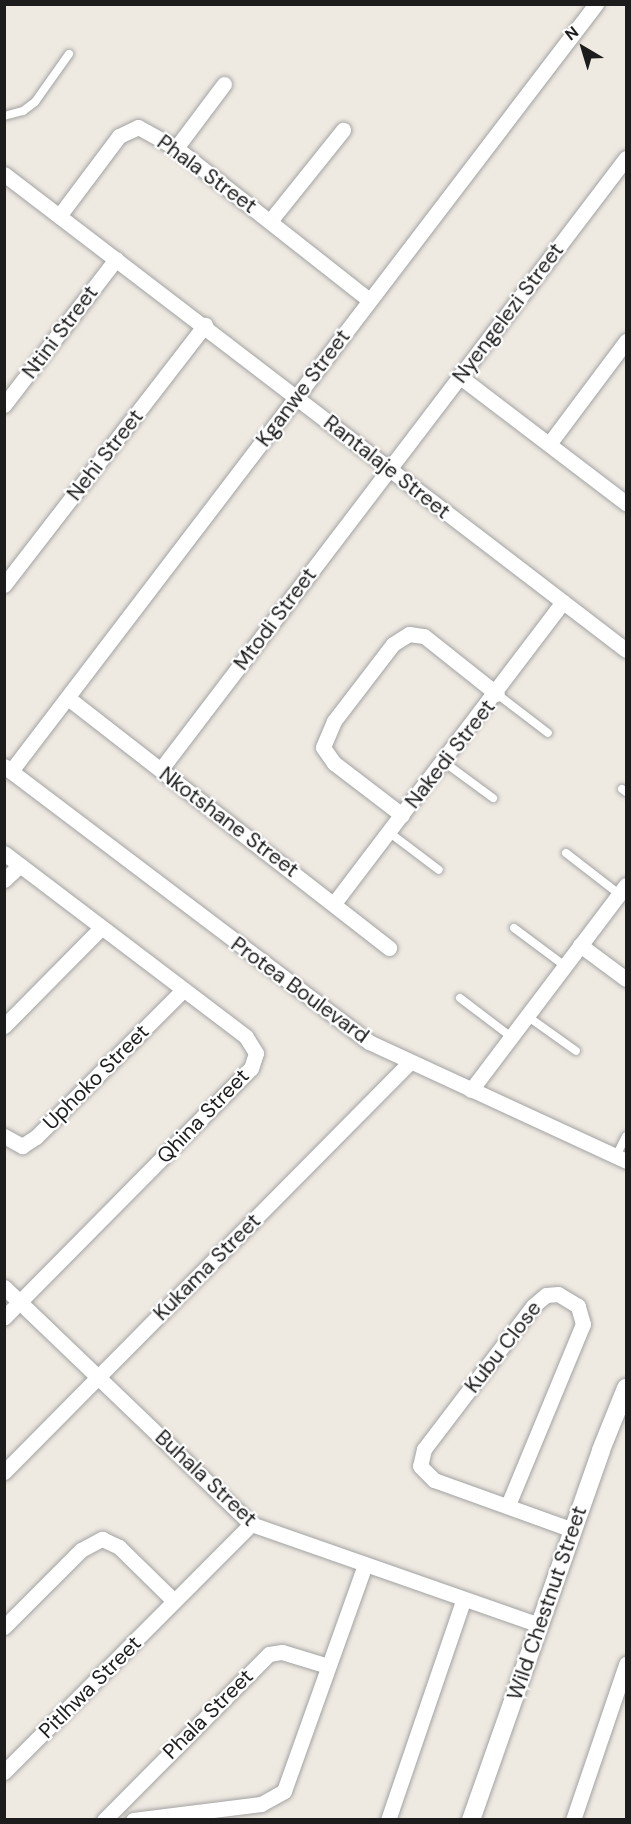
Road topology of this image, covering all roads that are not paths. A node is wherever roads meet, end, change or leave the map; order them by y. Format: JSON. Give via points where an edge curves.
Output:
{"nodes":[{"id":1,"x":596,"y":4,"type":"edge"},
{"id":2,"x":69,"y":54,"type":"dead end"},
{"id":3,"x":224,"y":84,"type":"dead end"},
{"id":4,"x":4,"y":116,"type":"edge"},
{"id":5,"x":343,"y":130,"type":"dead end"},
{"id":6,"x":176,"y":148,"type":"junction"},
{"id":7,"x":627,"y":158,"type":"edge"},
{"id":8,"x":4,"y":174,"type":"edge"},
{"id":9,"x":59,"y":216,"type":"junction"},
{"id":10,"x":270,"y":221,"type":"junction"},
{"id":11,"x":116,"y":259,"type":"junction"},
{"id":12,"x":369,"y":300,"type":"junction"},
{"id":13,"x":205,"y":325,"type":"junction"},
{"id":14,"x":627,"y":341,"type":"edge"},
{"id":15,"x":459,"y":376,"type":"junction"},
{"id":16,"x":297,"y":397,"type":"junction"},
{"id":17,"x":4,"y":405,"type":"edge"},
{"id":18,"x":549,"y":444,"type":"junction"},
{"id":19,"x":389,"y":468,"type":"junction"},
{"id":20,"x":627,"y":502,"type":"edge"},
{"id":21,"x":4,"y":585,"type":"edge"},
{"id":22,"x":563,"y":602,"type":"junction"},
{"id":23,"x":627,"y":650,"type":"edge"},
{"id":24,"x":497,"y":694,"type":"junction"},
{"id":25,"x":68,"y":698,"type":"junction"},
{"id":26,"x":548,"y":733,"type":"dead end"},
{"id":27,"x":444,"y":762,"type":"junction"},
{"id":28,"x":8,"y":769,"type":"edge"},
{"id":29,"x":161,"y":769,"type":"junction"},
{"id":30,"x":493,"y":798,"type":"dead end"},
{"id":31,"x":402,"y":815,"type":"junction"},
{"id":32,"x":390,"y":833,"type":"junction"},
{"id":33,"x":566,"y":853,"type":"dead end"},
{"id":34,"x":4,"y":854,"type":"edge"},
{"id":35,"x":20,"y":865,"type":"junction"},
{"id":36,"x":439,"y":870,"type":"dead end"},
{"id":37,"x":4,"y":880,"type":"edge"},
{"id":38,"x":623,"y":889,"type":"edge"},
{"id":39,"x":334,"y":902,"type":"junction"},
{"id":40,"x":514,"y":928,"type":"dead end"},
{"id":41,"x":100,"y":929,"type":"junction"},
{"id":42,"x":580,"y":945,"type":"junction"},
{"id":43,"x":389,"y":948,"type":"dead end"},
{"id":44,"x":565,"y":966,"type":"junction"},
{"id":45,"x":627,"y":979,"type":"edge"},
{"id":46,"x":182,"y":991,"type":"junction"},
{"id":47,"x":460,"y":998,"type":"dead end"},
{"id":48,"x":527,"y":1016,"type":"junction"},
{"id":49,"x":4,"y":1026,"type":"edge"},
{"id":50,"x":510,"y":1036,"type":"junction"},
{"id":51,"x":576,"y":1051,"type":"dead end"},
{"id":52,"x":410,"y":1062,"type":"junction"},
{"id":53,"x":471,"y":1090,"type":"junction"},
{"id":54,"x":4,"y":1136,"type":"edge"},
{"id":55,"x":627,"y":1136,"type":"edge"},
{"id":56,"x":621,"y":1158,"type":"edge"},
{"id":57,"x":4,"y":1287,"type":"edge"},
{"id":58,"x":20,"y":1302,"type":"junction"},
{"id":59,"x":4,"y":1318,"type":"edge"},
{"id":60,"x":100,"y":1377,"type":"junction"},
{"id":61,"x":627,"y":1388,"type":"edge"},
{"id":62,"x":621,"y":1413,"type":"edge"},
{"id":63,"x":4,"y":1472,"type":"edge"},
{"id":64,"x":508,"y":1505,"type":"junction"},
{"id":65,"x":251,"y":1524,"type":"junction"},
{"id":66,"x":573,"y":1530,"type":"junction"},
{"id":67,"x":365,"y":1565,"type":"junction"},
{"id":68,"x":174,"y":1601,"type":"junction"},
{"id":69,"x":464,"y":1601,"type":"junction"},
{"id":70,"x":539,"y":1625,"type":"junction"},
{"id":71,"x":4,"y":1628,"type":"edge"},
{"id":72,"x":627,"y":1664,"type":"edge"},
{"id":73,"x":328,"y":1666,"type":"junction"},
{"id":74,"x":4,"y":1772,"type":"edge"},
{"id":75,"x":104,"y":1820,"type":"edge"},
{"id":76,"x":133,"y":1820,"type":"edge"},
{"id":77,"x":388,"y":1820,"type":"edge"},
{"id":78,"x":471,"y":1820,"type":"edge"},
{"id":79,"x":573,"y":1820,"type":"edge"}],
"edges":[{"from":1,"to":12,"type":"street","name":"Kganwe Street"},
{"from":2,"to":4,"type":"lane","via":[[35,102],[23,111]]},
{"from":3,"to":6,"type":"street"},
{"from":5,"to":10,"type":"street"},
{"from":6,"to":9,"type":"street","name":"Phala Street","via":[[146,129],[127,130]]},
{"from":6,"to":10,"type":"street","name":"Phala Street"},
{"from":7,"to":15,"type":"street","name":"Nyengelezi Street"},
{"from":8,"to":9,"type":"street","name":"Rantalaje Street"},
{"from":9,"to":11,"type":"street","name":"Rantalaje Street"},
{"from":10,"to":12,"type":"street","name":"Phala Street"},
{"from":11,"to":13,"type":"street","name":"Rantalaje Street"},
{"from":11,"to":17,"type":"street","name":"Ntini Street"},
{"from":12,"to":16,"type":"street","name":"Kganwe Street"},
{"from":13,"to":16,"type":"street","name":"Rantalaje Street"},
{"from":13,"to":21,"type":"street","name":"Nehi Street"},
{"from":14,"to":18,"type":"street"},
{"from":15,"to":18,"type":"street"},
{"from":15,"to":19,"type":"street","name":"Nyengelezi Street"},
{"from":16,"to":19,"type":"street","name":"Rantalaje Street"},
{"from":16,"to":25,"type":"street","name":"Kganwe Street"},
{"from":18,"to":20,"type":"street"},
{"from":19,"to":22,"type":"street","name":"Rantalaje Street"},
{"from":19,"to":29,"type":"street","name":"Mtodi Street"},
{"from":22,"to":23,"type":"street","name":"Rantalaje Street"},
{"from":22,"to":24,"type":"street","name":"Nakedi Street"},
{"from":24,"to":26,"type":"lane"},
{"from":24,"to":27,"type":"street","name":"Nakedi Street"},
{"from":24,"to":31,"type":"street","name":"Nakedi Street","via":[[424,636],[409,634],[393,644],[334,722],[323,747],[334,763]]},
{"from":25,"to":28,"type":"street","name":"Kganwe Street"},
{"from":25,"to":29,"type":"street","name":"Nkotshane Street"},
{"from":27,"to":30,"type":"lane"},
{"from":27,"to":31,"type":"street","name":"Nakedi Street"},
{"from":28,"to":52,"type":"street","name":"Protea Boulevard","via":[[343,1025]]},
{"from":29,"to":39,"type":"street","name":"Nkotshane Street"},
{"from":31,"to":32,"type":"street","name":"Nakedi Street"},
{"from":32,"to":36,"type":"lane"},
{"from":32,"to":39,"type":"street","name":"Nakedi Street"},
{"from":33,"to":38,"type":"lane"},
{"from":34,"to":35,"type":"street","name":"Qhina Street"},
{"from":35,"to":37,"type":"street"},
{"from":35,"to":41,"type":"street","name":"Qhina Street"},
{"from":38,"to":42,"type":"street"},
{"from":39,"to":43,"type":"street","name":"Nkotshane Street"},
{"from":40,"to":44,"type":"lane"},
{"from":41,"to":46,"type":"street","name":"Qhina Street"},
{"from":41,"to":49,"type":"street"},
{"from":42,"to":44,"type":"street"},
{"from":42,"to":45,"type":"street"},
{"from":44,"to":48,"type":"street"},
{"from":46,"to":54,"type":"street","name":"Uphoko Street","via":[[36,1137],[22,1146]]},
{"from":46,"to":58,"type":"street","name":"Qhina Street","via":[[246,1037],[256,1053],[255,1062]]},
{"from":47,"to":50,"type":"lane"},
{"from":48,"to":50,"type":"street"},
{"from":48,"to":51,"type":"lane"},
{"from":50,"to":53,"type":"street"},
{"from":52,"to":53,"type":"street","name":"Protea Boulevard"},
{"from":52,"to":60,"type":"street","name":"Kukama Street"},
{"from":53,"to":56,"type":"street","name":"Protea Boulevard"},
{"from":55,"to":56,"type":"lane"},
{"from":57,"to":58,"type":"street","name":"Buhala Street"},
{"from":58,"to":59,"type":"street"},
{"from":58,"to":60,"type":"street","name":"Buhala Street"},
{"from":60,"to":63,"type":"street","name":"Kukama Street"},
{"from":60,"to":65,"type":"street","name":"Buhala Street"},
{"from":61,"to":62,"type":"street","name":"Wild Chestnut Street"},
{"from":62,"to":66,"type":"street","name":"Wild Chestnut Street"},
{"from":64,"to":64,"type":"street","name":"Kubu Close","via":[[434,1480],[423,1472],[420,1458],[533,1306],[546,1295],[558,1294],[578,1306],[583,1324]]},
{"from":64,"to":66,"type":"street","name":"Kubu Close"},
{"from":65,"to":67,"type":"street","name":"Buhala Street"},
{"from":65,"to":68,"type":"street","name":"Pitlhwa Street"},
{"from":66,"to":70,"type":"street","name":"Wild Chestnut Street"},
{"from":67,"to":69,"type":"street","name":"Buhala Street"},
{"from":67,"to":73,"type":"street"},
{"from":68,"to":71,"type":"street","via":[[119,1547],[102,1539],[81,1550]]},
{"from":68,"to":74,"type":"street","name":"Pitlhwa Street"},
{"from":69,"to":70,"type":"street","name":"Buhala Street"},
{"from":69,"to":77,"type":"street"},
{"from":70,"to":78,"type":"street","name":"Wild Chestnut Street"},
{"from":72,"to":79,"type":"street"},
{"from":73,"to":75,"type":"street","name":"Phala Street","via":[[293,1654],[269,1654]]},
{"from":73,"to":76,"type":"street","via":[[288,1783],[278,1797],[261,1804]]}]}
